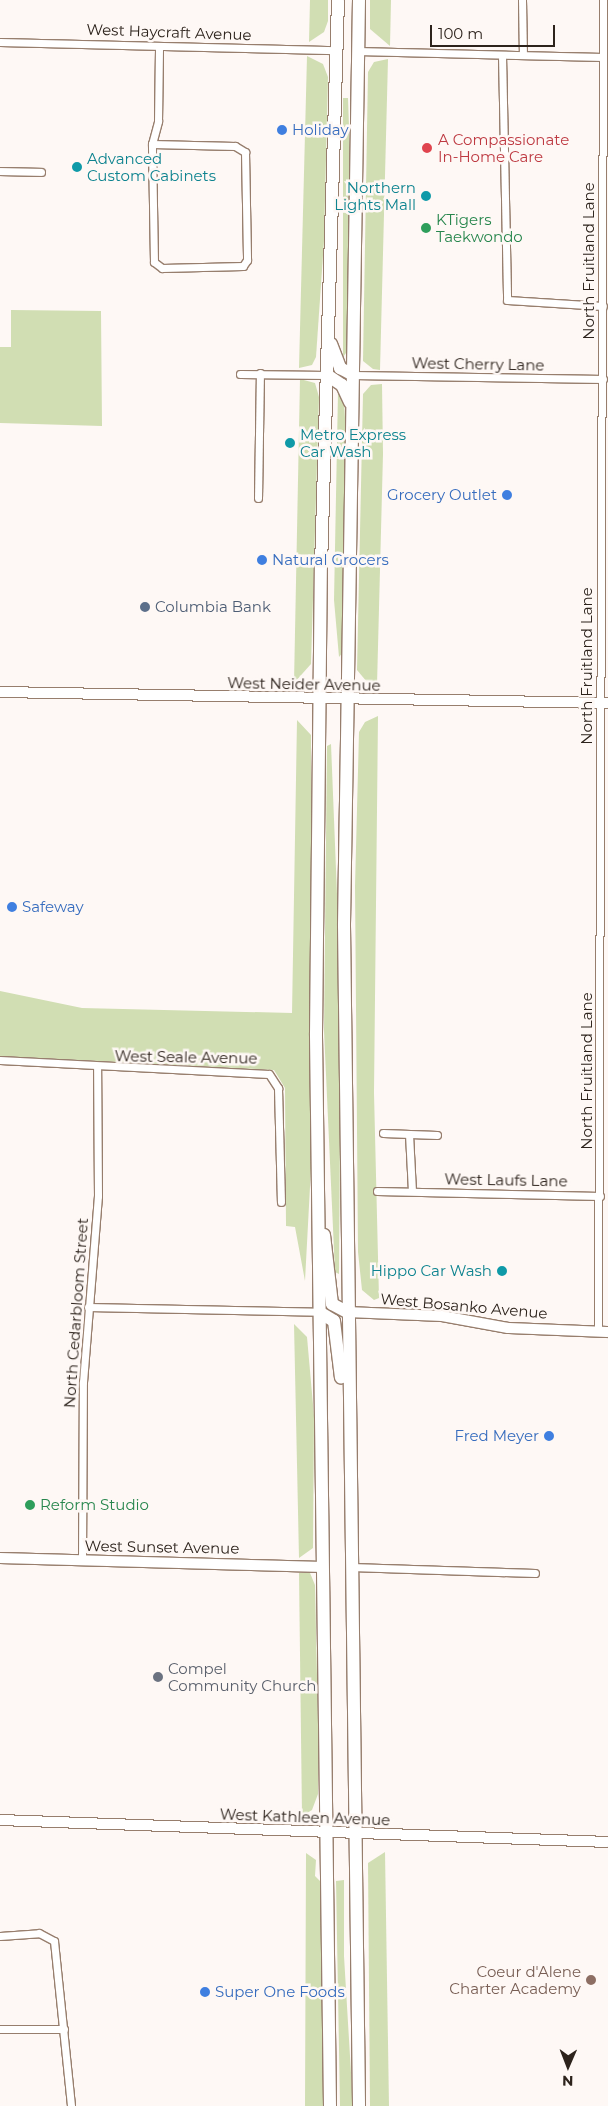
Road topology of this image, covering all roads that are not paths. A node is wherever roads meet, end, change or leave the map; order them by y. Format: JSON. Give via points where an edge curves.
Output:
{"nodes":[{"id":1,"x":338,"y":0,"type":"edge"},
{"id":2,"x":359,"y":0,"type":"edge"},
{"id":3,"x":522,"y":0,"type":"edge"},
{"id":4,"x":603,"y":0,"type":"edge"},
{"id":5,"x":338,"y":16,"type":"junction"},
{"id":6,"x":0,"y":42,"type":"edge"},
{"id":7,"x":159,"y":46,"type":"junction"},
{"id":8,"x":337,"y":50,"type":"junction"},
{"id":9,"x":357,"y":51,"type":"junction"},
{"id":10,"x":502,"y":55,"type":"junction"},
{"id":11,"x":523,"y":55,"type":"junction"},
{"id":12,"x":603,"y":57,"type":"junction"},
{"id":13,"x":356,"y":91,"type":"junction"},
{"id":14,"x":152,"y":144,"type":"junction"},
{"id":15,"x":0,"y":171,"type":"edge"},
{"id":16,"x":41,"y":172,"type":"dead end"},
{"id":17,"x":603,"y":306,"type":"junction"},
{"id":18,"x":328,"y":334,"type":"junction"},
{"id":19,"x":260,"y":373,"type":"junction"},
{"id":20,"x":240,"y":374,"type":"dead end"},
{"id":21,"x":327,"y":374,"type":"junction"},
{"id":22,"x":352,"y":375,"type":"junction"},
{"id":23,"x":602,"y":379,"type":"junction"},
{"id":24,"x":605,"y":392,"type":"edge"},
{"id":25,"x":352,"y":410,"type":"junction"},
{"id":26,"x":258,"y":498,"type":"dead end"},
{"id":27,"x":0,"y":692,"type":"edge"},
{"id":28,"x":319,"y":700,"type":"junction"},
{"id":29,"x":346,"y":700,"type":"junction"},
{"id":30,"x":604,"y":702,"type":"edge"},
{"id":31,"x":0,"y":1060,"type":"edge"},
{"id":32,"x":97,"y":1068,"type":"junction"},
{"id":33,"x":383,"y":1133,"type":"dead end"},
{"id":34,"x":409,"y":1134,"type":"junction"},
{"id":35,"x":437,"y":1134,"type":"dead end"},
{"id":36,"x":377,"y":1191,"type":"dead end"},
{"id":37,"x":412,"y":1191,"type":"junction"},
{"id":38,"x":600,"y":1196,"type":"junction"},
{"id":39,"x":281,"y":1202,"type":"dead end"},
{"id":40,"x":318,"y":1223,"type":"junction"},
{"id":41,"x":88,"y":1308,"type":"junction"},
{"id":42,"x":320,"y":1312,"type":"junction"},
{"id":43,"x":347,"y":1312,"type":"junction"},
{"id":44,"x":603,"y":1332,"type":"edge"},
{"id":45,"x":349,"y":1413,"type":"junction"},
{"id":46,"x":0,"y":1558,"type":"edge"},
{"id":47,"x":82,"y":1560,"type":"junction"},
{"id":48,"x":323,"y":1567,"type":"junction"},
{"id":49,"x":351,"y":1567,"type":"junction"},
{"id":50,"x":535,"y":1573,"type":"dead end"},
{"id":51,"x":0,"y":1820,"type":"edge"},
{"id":52,"x":326,"y":1832,"type":"junction"},
{"id":53,"x":355,"y":1833,"type":"junction"},
{"id":54,"x":608,"y":1842,"type":"edge"},
{"id":55,"x":0,"y":1936,"type":"edge"},
{"id":56,"x":0,"y":2029,"type":"edge"},
{"id":57,"x":64,"y":2029,"type":"junction"},
{"id":58,"x":71,"y":2106,"type":"edge"},
{"id":59,"x":330,"y":2106,"type":"edge"},
{"id":60,"x":359,"y":2106,"type":"edge"}],
"edges":[{"from":1,"to":5,"type":"highway"},
{"from":2,"to":9,"type":"highway"},
{"from":3,"to":11,"type":"street"},
{"from":4,"to":12,"type":"street","name":"North Fruitland Lane"},
{"from":5,"to":8,"type":"highway"},
{"from":5,"to":9,"type":"highway","via":[[344,37]]},
{"from":6,"to":7,"type":"street","name":"West Haycraft Avenue"},
{"from":7,"to":8,"type":"street","name":"West Haycraft Avenue"},
{"from":7,"to":14,"type":"street","via":[[158,121]]},
{"from":8,"to":13,"type":"highway","via":[[348,59]]},
{"from":8,"to":18,"type":"highway"},
{"from":9,"to":10,"type":"street"},
{"from":9,"to":13,"type":"highway"},
{"from":10,"to":11,"type":"street"},
{"from":10,"to":17,"type":"street","via":[[507,300]]},
{"from":11,"to":12,"type":"street"},
{"from":12,"to":17,"type":"street","name":"North Fruitland Lane"},
{"from":13,"to":22,"type":"highway"},
{"from":14,"to":14,"type":"street","via":[[235,146],[245,152],[247,260],[243,266],[162,268],[154,262]]},
{"from":15,"to":16,"type":"street"},
{"from":17,"to":23,"type":"street","name":"North Fruitland Lane"},
{"from":18,"to":21,"type":"highway"},
{"from":18,"to":22,"type":"highway","via":[[340,368]]},
{"from":19,"to":20,"type":"street"},
{"from":19,"to":21,"type":"street"},
{"from":19,"to":26,"type":"street"},
{"from":21,"to":25,"type":"highway","via":[[348,393]]},
{"from":21,"to":28,"type":"highway"},
{"from":22,"to":23,"type":"street","name":"West Cherry Lane"},
{"from":22,"to":25,"type":"highway"},
{"from":23,"to":24,"type":"street","name":"North Fruitland Lane"},
{"from":24,"to":30,"type":"street","name":"North Fruitland Lane"},
{"from":25,"to":29,"type":"highway"},
{"from":27,"to":28,"type":"main road","name":"West Neider Avenue"},
{"from":28,"to":29,"type":"main road","name":"West Neider Avenue"},
{"from":28,"to":40,"type":"highway"},
{"from":29,"to":30,"type":"main road","name":"West Neider Avenue"},
{"from":29,"to":43,"type":"highway"},
{"from":30,"to":38,"type":"street","name":"North Fruitland Lane"},
{"from":31,"to":32,"type":"street","name":"West Seale Avenue","via":[[64,1062]]},
{"from":32,"to":39,"type":"street","name":"West Seale Avenue","via":[[269,1074],[278,1088]]},
{"from":32,"to":41,"type":"street","name":"North Cedarbloom Street","via":[[99,1176]]},
{"from":33,"to":34,"type":"street"},
{"from":34,"to":35,"type":"street"},
{"from":34,"to":37,"type":"street"},
{"from":36,"to":37,"type":"street","name":"West Laufs Lane"},
{"from":37,"to":38,"type":"street","name":"West Laufs Lane"},
{"from":38,"to":44,"type":"street","name":"North Fruitland Lane"},
{"from":40,"to":42,"type":"highway"},
{"from":40,"to":43,"type":"highway","via":[[326,1240],[332,1304]]},
{"from":41,"to":42,"type":"street"},
{"from":41,"to":47,"type":"street","name":"North Cedarbloom Street","via":[[83,1382]]},
{"from":42,"to":45,"type":"highway","via":[[329,1315],[337,1330]]},
{"from":42,"to":48,"type":"highway"},
{"from":43,"to":44,"type":"main road","name":"West Bosanko Avenue","via":[[400,1313],[508,1328]]},
{"from":43,"to":45,"type":"highway"},
{"from":45,"to":49,"type":"highway"},
{"from":46,"to":47,"type":"main road","name":"West Sunset Avenue"},
{"from":47,"to":48,"type":"main road","name":"West Sunset Avenue"},
{"from":48,"to":52,"type":"highway"},
{"from":49,"to":50,"type":"street"},
{"from":49,"to":53,"type":"highway"},
{"from":51,"to":52,"type":"main road","name":"West Kathleen Avenue"},
{"from":52,"to":53,"type":"main road","name":"West Kathleen Avenue"},
{"from":52,"to":59,"type":"highway"},
{"from":53,"to":54,"type":"main road","name":"West Kathleen Avenue"},
{"from":53,"to":60,"type":"highway"},
{"from":55,"to":57,"type":"street","via":[[40,1933],[54,1941]]},
{"from":56,"to":57,"type":"street"},
{"from":57,"to":58,"type":"street"}]}
